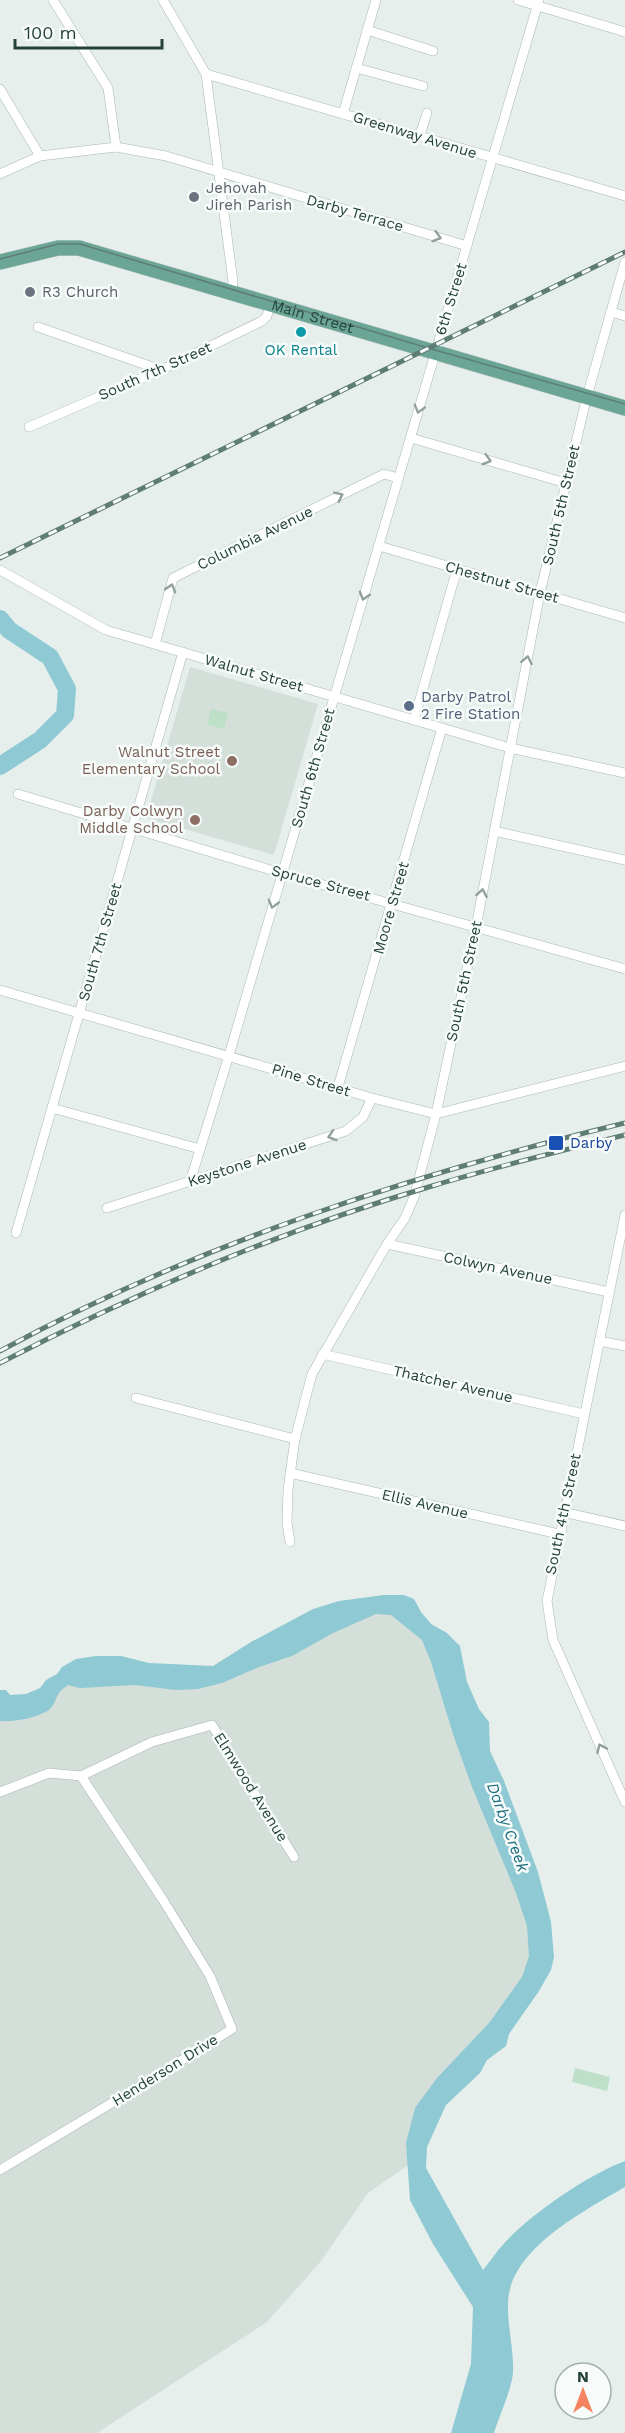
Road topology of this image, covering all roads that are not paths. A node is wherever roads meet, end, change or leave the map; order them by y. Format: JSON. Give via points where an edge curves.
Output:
{"nodes":[{"id":1,"x":53,"y":0,"type":"edge"},
{"id":2,"x":163,"y":0,"type":"edge"},
{"id":3,"x":376,"y":0,"type":"edge"},
{"id":4,"x":518,"y":0,"type":"edge"},
{"id":5,"x":538,"y":3,"type":"edge"},
{"id":6,"x":367,"y":30,"type":"junction"},
{"id":7,"x":625,"y":32,"type":"edge"},
{"id":8,"x":433,"y":51,"type":"dead end"},
{"id":9,"x":356,"y":68,"type":"junction"},
{"id":10,"x":206,"y":74,"type":"junction"},
{"id":11,"x":423,"y":86,"type":"dead end"},
{"id":12,"x":0,"y":89,"type":"edge"},
{"id":13,"x":427,"y":113,"type":"dead end"},
{"id":14,"x":343,"y":114,"type":"junction"},
{"id":15,"x":420,"y":135,"type":"junction"},
{"id":16,"x":116,"y":147,"type":"junction"},
{"id":17,"x":40,"y":156,"type":"junction"},
{"id":18,"x":492,"y":158,"type":"junction"},
{"id":19,"x":220,"y":173,"type":"junction"},
{"id":20,"x":0,"y":174,"type":"edge"},
{"id":21,"x":625,"y":196,"type":"edge"},
{"id":22,"x":467,"y":246,"type":"junction"},
{"id":23,"x":0,"y":262,"type":"edge"},
{"id":24,"x":625,"y":262,"type":"edge"},
{"id":25,"x":231,"y":292,"type":"junction"},
{"id":26,"x":270,"y":304,"type":"junction"},
{"id":27,"x":611,"y":312,"type":"junction"},
{"id":28,"x":625,"y":316,"type":"edge"},
{"id":29,"x":38,"y":327,"type":"dead end"},
{"id":30,"x":435,"y":353,"type":"junction"},
{"id":31,"x":161,"y":370,"type":"junction"},
{"id":32,"x":587,"y":397,"type":"junction"},
{"id":33,"x":625,"y":408,"type":"edge"},
{"id":34,"x":29,"y":427,"type":"dead end"},
{"id":35,"x":411,"y":438,"type":"junction"},
{"id":36,"x":398,"y":478,"type":"junction"},
{"id":37,"x":566,"y":483,"type":"junction"},
{"id":38,"x":379,"y":546,"type":"junction"},
{"id":39,"x":457,"y":569,"type":"junction"},
{"id":40,"x":0,"y":570,"type":"edge"},
{"id":41,"x":540,"y":594,"type":"junction"},
{"id":42,"x":625,"y":618,"type":"edge"},
{"id":43,"x":155,"y":644,"type":"junction"},
{"id":44,"x":183,"y":652,"type":"junction"},
{"id":45,"x":334,"y":696,"type":"junction"},
{"id":46,"x":414,"y":720,"type":"junction"},
{"id":47,"x":442,"y":728,"type":"junction"},
{"id":48,"x":510,"y":748,"type":"junction"},
{"id":49,"x":625,"y":773,"type":"edge"},
{"id":50,"x":18,"y":794,"type":"dead end"},
{"id":51,"x":133,"y":827,"type":"junction"},
{"id":52,"x":494,"y":831,"type":"junction"},
{"id":53,"x":625,"y":860,"type":"edge"},
{"id":54,"x":281,"y":873,"type":"junction"},
{"id":55,"x":392,"y":902,"type":"junction"},
{"id":56,"x":476,"y":927,"type":"junction"},
{"id":57,"x":625,"y":969,"type":"edge"},
{"id":58,"x":0,"y":990,"type":"edge"},
{"id":59,"x":79,"y":1014,"type":"junction"},
{"id":60,"x":230,"y":1055,"type":"junction"},
{"id":61,"x":625,"y":1066,"type":"edge"},
{"id":62,"x":338,"y":1087,"type":"junction"},
{"id":63,"x":372,"y":1098,"type":"junction"},
{"id":64,"x":52,"y":1108,"type":"junction"},
{"id":65,"x":436,"y":1114,"type":"junction"},
{"id":66,"x":200,"y":1149,"type":"junction"},
{"id":67,"x":190,"y":1182,"type":"junction"},
{"id":68,"x":106,"y":1208,"type":"dead end"},
{"id":69,"x":625,"y":1215,"type":"edge"},
{"id":70,"x":16,"y":1233,"type":"dead end"},
{"id":71,"x":623,"y":1235,"type":"edge"},
{"id":72,"x":387,"y":1244,"type":"junction"},
{"id":73,"x":609,"y":1292,"type":"junction"},
{"id":74,"x":599,"y":1341,"type":"junction"},
{"id":75,"x":625,"y":1346,"type":"edge"},
{"id":76,"x":322,"y":1354,"type":"junction"},
{"id":77,"x":136,"y":1398,"type":"dead end"},
{"id":78,"x":584,"y":1414,"type":"junction"},
{"id":79,"x":295,"y":1439,"type":"junction"},
{"id":80,"x":290,"y":1473,"type":"junction"},
{"id":81,"x":563,"y":1512,"type":"junction"},
{"id":82,"x":625,"y":1526,"type":"edge"},
{"id":83,"x":559,"y":1534,"type":"junction"},
{"id":84,"x":290,"y":1542,"type":"dead end"},
{"id":85,"x":81,"y":1776,"type":"junction"},
{"id":86,"x":0,"y":1792,"type":"edge"},
{"id":87,"x":625,"y":1802,"type":"edge"},
{"id":88,"x":294,"y":1857,"type":"dead end"},
{"id":89,"x":0,"y":2170,"type":"edge"}],
"edges":[{"from":1,"to":16,"type":"street","via":[[108,88]]},
{"from":2,"to":10,"type":"street"},
{"from":3,"to":6,"type":"street"},
{"from":4,"to":5,"type":"street"},
{"from":5,"to":7,"type":"street"},
{"from":5,"to":18,"type":"street","name":"6th Street"},
{"from":6,"to":8,"type":"street"},
{"from":6,"to":9,"type":"street"},
{"from":9,"to":11,"type":"street"},
{"from":9,"to":14,"type":"street"},
{"from":10,"to":14,"type":"street","name":"Greenway Avenue"},
{"from":10,"to":19,"type":"street"},
{"from":12,"to":17,"type":"street"},
{"from":13,"to":15,"type":"street"},
{"from":14,"to":15,"type":"street","name":"Greenway Avenue"},
{"from":15,"to":18,"type":"street","name":"Greenway Avenue"},
{"from":16,"to":17,"type":"street","name":"Darby Terrace"},
{"from":16,"to":19,"type":"street","name":"Darby Terrace","via":[[166,156]]},
{"from":17,"to":20,"type":"street","name":"Darby Terrace"},
{"from":18,"to":21,"type":"street","name":"Greenway Avenue"},
{"from":18,"to":22,"type":"street","name":"6th Street"},
{"from":19,"to":22,"type":"street","name":"Darby Terrace","one_way":true},
{"from":19,"to":25,"type":"street"},
{"from":22,"to":30,"type":"street","name":"6th Street"},
{"from":23,"to":25,"type":"main road","name":"Main Street","via":[[58,248],[79,248]]},
{"from":24,"to":27,"type":"street","name":"South 5th Street"},
{"from":25,"to":26,"type":"main road","name":"Main Street"},
{"from":26,"to":30,"type":"main road","name":"Main Street"},
{"from":26,"to":31,"type":"street","name":"South 7th Street","via":[[262,321]]},
{"from":27,"to":28,"type":"street"},
{"from":27,"to":32,"type":"street","name":"South 5th Street"},
{"from":29,"to":31,"type":"street"},
{"from":30,"to":32,"type":"main road","name":"Main Street"},
{"from":30,"to":35,"type":"street","name":"South 6th Street","one_way":true},
{"from":31,"to":34,"type":"street","name":"South 7th Street"},
{"from":32,"to":33,"type":"main road","name":"Main Street"},
{"from":32,"to":37,"type":"street","name":"South 5th Street"},
{"from":35,"to":36,"type":"street","name":"South 6th Street"},
{"from":35,"to":37,"type":"street","one_way":true},
{"from":36,"to":38,"type":"street","name":"South 6th Street"},
{"from":43,"to":36,"type":"street","name":"Columbia Avenue","one_way":true,"via":[[173,578],[384,474]]},
{"from":37,"to":41,"type":"street","name":"South 5th Street"},
{"from":38,"to":39,"type":"street","name":"Chestnut Street"},
{"from":38,"to":45,"type":"street","name":"South 6th Street","one_way":true},
{"from":39,"to":41,"type":"street","name":"Chestnut Street"},
{"from":39,"to":46,"type":"street"},
{"from":40,"to":43,"type":"street","name":"Walnut Street","via":[[106,630]]},
{"from":41,"to":42,"type":"street","name":"Chestnut Street"},
{"from":48,"to":41,"type":"street","name":"South 5th Street","one_way":true},
{"from":43,"to":44,"type":"street","name":"Walnut Street"},
{"from":44,"to":45,"type":"street","name":"Walnut Street"},
{"from":44,"to":51,"type":"street","name":"South 7th Street"},
{"from":45,"to":46,"type":"street","name":"Walnut Street"},
{"from":45,"to":54,"type":"street","name":"South 6th Street"},
{"from":46,"to":47,"type":"street","name":"Walnut Street"},
{"from":47,"to":48,"type":"street","name":"Walnut Street"},
{"from":47,"to":55,"type":"street","name":"Moore Street"},
{"from":48,"to":49,"type":"street","name":"Walnut Street"},
{"from":48,"to":52,"type":"street","name":"South 5th Street"},
{"from":50,"to":51,"type":"street","name":"Spruce Street"},
{"from":51,"to":54,"type":"street","name":"Spruce Street"},
{"from":51,"to":59,"type":"street","name":"South 7th Street"},
{"from":52,"to":53,"type":"street"},
{"from":56,"to":52,"type":"street","name":"South 5th Street","one_way":true},
{"from":54,"to":55,"type":"street","name":"Spruce Street"},
{"from":54,"to":60,"type":"street","name":"South 6th Street","one_way":true},
{"from":55,"to":56,"type":"street","name":"Spruce Street"},
{"from":55,"to":62,"type":"street","name":"Moore Street"},
{"from":56,"to":57,"type":"street","name":"Spruce Street"},
{"from":56,"to":65,"type":"street","name":"South 5th Street"},
{"from":58,"to":59,"type":"street","name":"Pine Street"},
{"from":59,"to":60,"type":"street","name":"Pine Street"},
{"from":59,"to":64,"type":"street","name":"South 7th Street"},
{"from":60,"to":62,"type":"street","name":"Pine Street"},
{"from":60,"to":66,"type":"street","name":"South 6th Street"},
{"from":61,"to":65,"type":"street","name":"Pine Street"},
{"from":62,"to":63,"type":"street","name":"Pine Street"},
{"from":63,"to":65,"type":"street","name":"Pine Street"},
{"from":63,"to":67,"type":"street","name":"Keystone Avenue","one_way":true,"via":[[363,1117],[346,1131]]},
{"from":64,"to":66,"type":"street"},
{"from":64,"to":70,"type":"street","name":"South 7th Street"},
{"from":65,"to":72,"type":"street","name":"South 5th Street","via":[[414,1197]]},
{"from":66,"to":67,"type":"street","name":"South 6th Street"},
{"from":67,"to":68,"type":"street","name":"Keystone Avenue"},
{"from":69,"to":71,"type":"street","name":"South 4th Street"},
{"from":71,"to":73,"type":"street","name":"South 4th Street"},
{"from":72,"to":73,"type":"street","name":"Colwyn Avenue"},
{"from":72,"to":76,"type":"street","name":"South 5th Street"},
{"from":73,"to":74,"type":"street","name":"South 4th Street"},
{"from":74,"to":75,"type":"street"},
{"from":74,"to":78,"type":"street","name":"South 4th Street"},
{"from":76,"to":78,"type":"street","name":"Thatcher Avenue"},
{"from":76,"to":79,"type":"street","name":"South 5th Street","via":[[312,1374]]},
{"from":77,"to":79,"type":"street"},
{"from":78,"to":81,"type":"street","name":"South 4th Street"},
{"from":79,"to":80,"type":"street","name":"South 5th Street"},
{"from":80,"to":83,"type":"street","name":"Ellis Avenue"},
{"from":80,"to":84,"type":"street","name":"South 5th Street","via":[[286,1509]]},
{"from":81,"to":82,"type":"street"},
{"from":81,"to":83,"type":"street","name":"South 4th Street"},
{"from":87,"to":83,"type":"street","name":"South 4th Street","one_way":true,"via":[[550,1629],[548,1590]]},
{"from":85,"to":86,"type":"street","via":[[49,1773]]},
{"from":85,"to":88,"type":"street","name":"Elmwood Avenue","via":[[152,1742],[212,1725]]},
{"from":85,"to":89,"type":"street","name":"Henderson Drive","via":[[210,1976],[232,2029]]}]}
